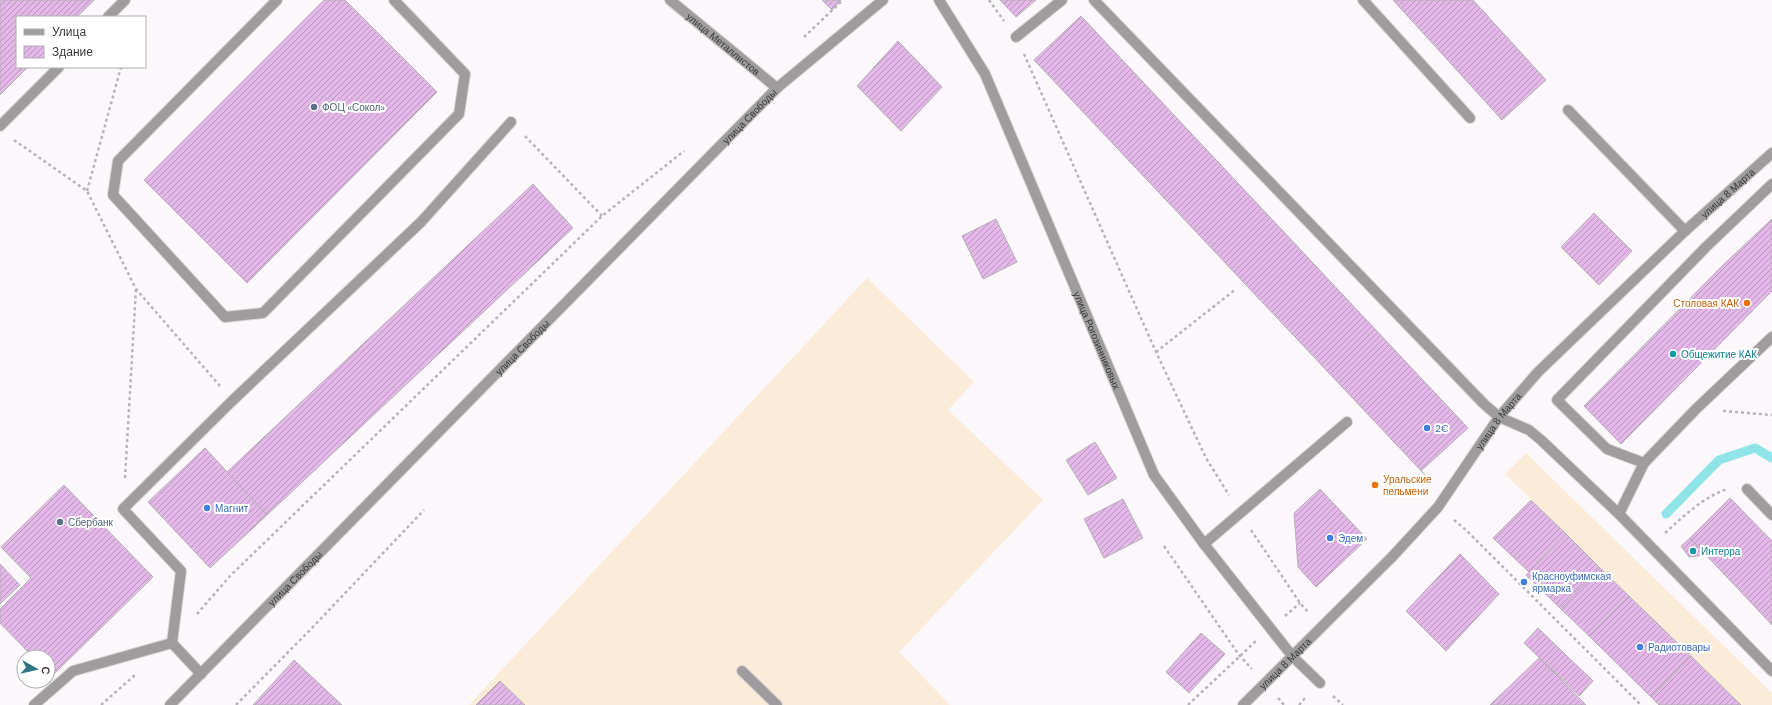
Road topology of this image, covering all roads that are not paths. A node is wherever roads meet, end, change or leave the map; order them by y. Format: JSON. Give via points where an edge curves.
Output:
{"nodes":[{"id":1,"x":125,"y":0,"type":"edge"},
{"id":2,"x":277,"y":0,"type":"edge"},
{"id":3,"x":394,"y":0,"type":"edge"},
{"id":4,"x":670,"y":0,"type":"edge"},
{"id":5,"x":883,"y":0,"type":"edge"},
{"id":6,"x":939,"y":0,"type":"edge"},
{"id":7,"x":1062,"y":0,"type":"edge"},
{"id":8,"x":1094,"y":0,"type":"edge"},
{"id":9,"x":1363,"y":0,"type":"edge"},
{"id":10,"x":109,"y":16,"type":"edge"},
{"id":11,"x":1016,"y":38,"type":"road end"},
{"id":12,"x":58,"y":68,"type":"edge"},
{"id":13,"x":777,"y":88,"type":"junction"},
{"id":14,"x":1568,"y":110,"type":"dead end"},
{"id":15,"x":1470,"y":118,"type":"dead end"},
{"id":16,"x":511,"y":122,"type":"road end"},
{"id":17,"x":0,"y":126,"type":"edge"},
{"id":18,"x":1772,"y":153,"type":"edge"},
{"id":19,"x":1772,"y":184,"type":"edge"},
{"id":20,"x":1685,"y":231,"type":"junction"},
{"id":21,"x":1772,"y":337,"type":"edge"},
{"id":22,"x":1499,"y":417,"type":"junction"},
{"id":23,"x":1347,"y":422,"type":"dead end"},
{"id":24,"x":1644,"y":463,"type":"junction"},
{"id":25,"x":1747,"y":489,"type":"road end"},
{"id":26,"x":1619,"y":514,"type":"junction"},
{"id":27,"x":1772,"y":515,"type":"edge"},
{"id":28,"x":1204,"y":544,"type":"junction"},
{"id":29,"x":172,"y":643,"type":"junction"},
{"id":30,"x":1293,"y":657,"type":"junction"},
{"id":31,"x":742,"y":671,"type":"dead end"},
{"id":32,"x":1772,"y":671,"type":"edge"},
{"id":33,"x":201,"y":674,"type":"junction"},
{"id":34,"x":1320,"y":683,"type":"dead end"},
{"id":35,"x":34,"y":705,"type":"edge"},
{"id":36,"x":170,"y":705,"type":"edge"},
{"id":37,"x":777,"y":705,"type":"edge"},
{"id":38,"x":1243,"y":705,"type":"edge"}],
"edges":[{"from":1,"to":10,"type":"street"},
{"from":2,"to":3,"type":"street","via":[[118,161],[113,195],[225,317],[263,313],[459,114],[465,74]]},
{"from":4,"to":13,"type":"street","name":"улица Металлистов"},
{"from":5,"to":13,"type":"street","name":"улица Свободы"},
{"from":6,"to":28,"type":"street","name":"улица Рогозинниковых","via":[[985,74],[1154,475]]},
{"from":7,"to":11,"type":"street"},
{"from":8,"to":22,"type":"street"},
{"from":9,"to":15,"type":"street"},
{"from":12,"to":17,"type":"street"},
{"from":13,"to":33,"type":"street","name":"улица Свободы"},
{"from":14,"to":20,"type":"street"},
{"from":16,"to":29,"type":"street","via":[[421,222],[232,401],[123,509],[181,571]]},
{"from":18,"to":20,"type":"street","name":"улица 8 Марта"},
{"from":19,"to":24,"type":"street","via":[[1706,247],[1557,400],[1607,450]]},
{"from":20,"to":22,"type":"street","name":"улица 8 Марта","via":[[1538,372]]},
{"from":21,"to":24,"type":"street","via":[[1696,409]]},
{"from":22,"to":26,"type":"street","via":[[1529,430]]},
{"from":22,"to":30,"type":"street","name":"улица 8 Марта","via":[[1438,507]]},
{"from":23,"to":28,"type":"street"},
{"from":24,"to":26,"type":"street"},
{"from":25,"to":27,"type":"street"},
{"from":26,"to":32,"type":"street"},
{"from":28,"to":30,"type":"street","name":"улица Рогозинниковых"},
{"from":29,"to":33,"type":"street"},
{"from":29,"to":35,"type":"street","via":[[72,671]]},
{"from":30,"to":34,"type":"street","name":"улица Рогозинниковых"},
{"from":30,"to":38,"type":"street","name":"улица 8 Марта"},
{"from":31,"to":37,"type":"street"},
{"from":33,"to":36,"type":"street","name":"улица Свободы"}]}
